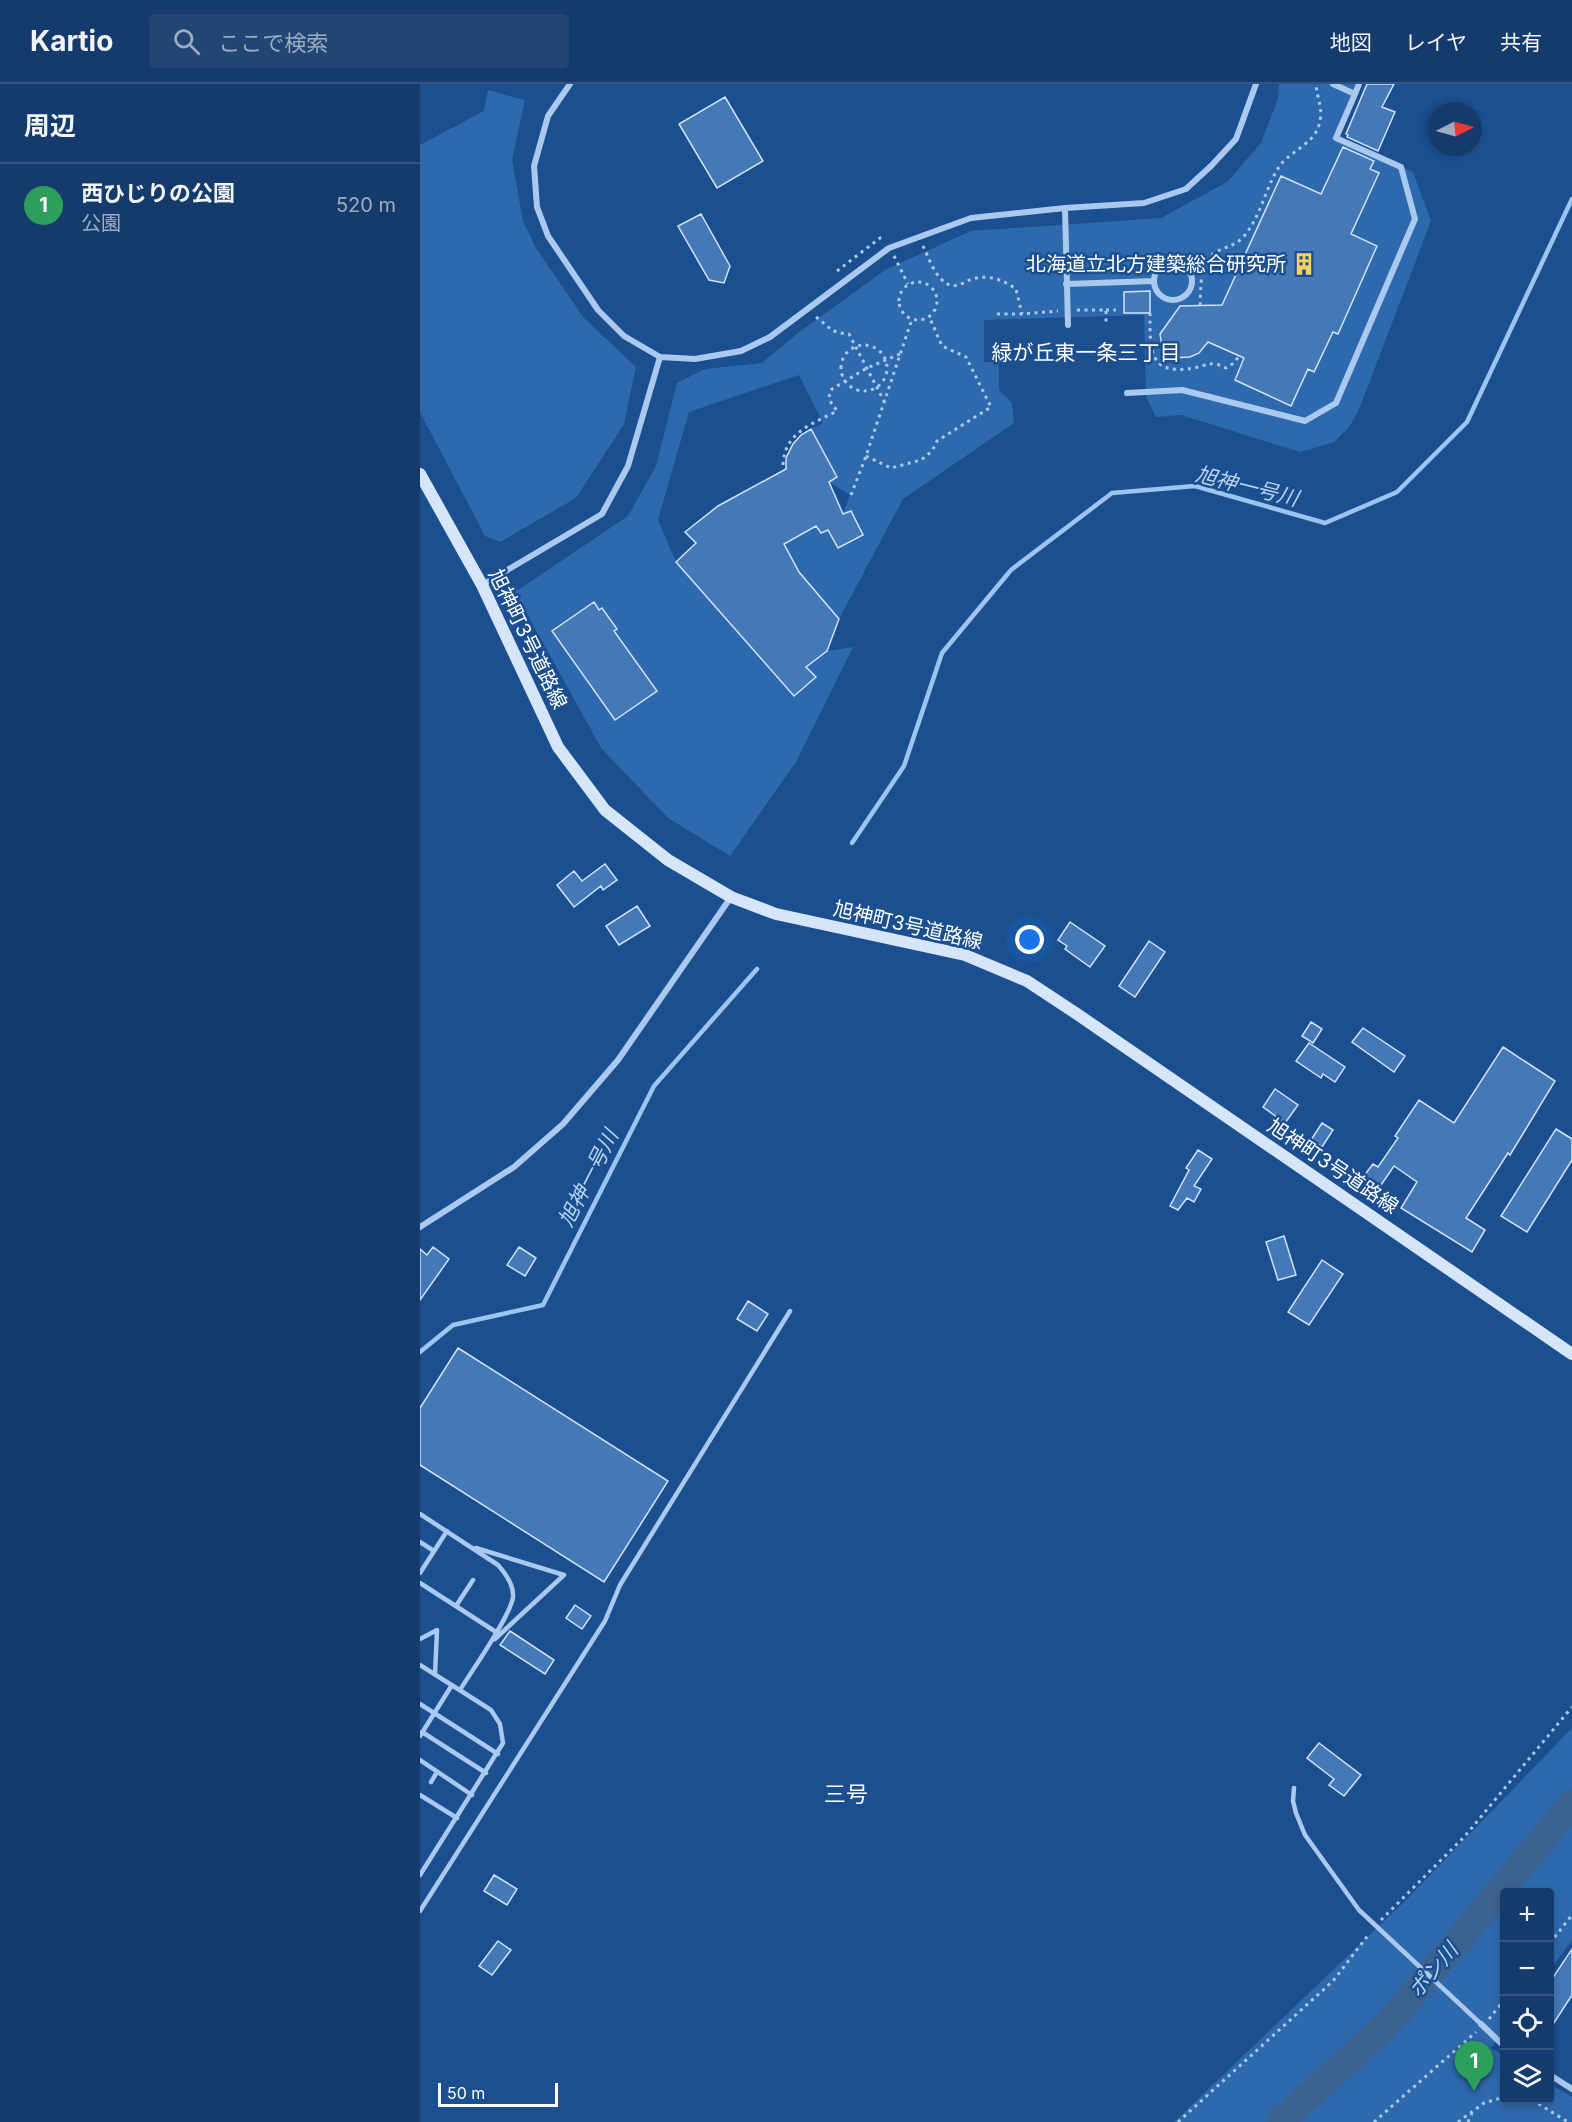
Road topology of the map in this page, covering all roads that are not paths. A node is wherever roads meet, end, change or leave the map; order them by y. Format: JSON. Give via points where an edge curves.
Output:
{"nodes":[{"id":1,"x":570,"y":84,"type":"edge"},
{"id":2,"x":1256,"y":84,"type":"edge"},
{"id":3,"x":1333,"y":84,"type":"edge"},
{"id":4,"x":1359,"y":84,"type":"edge"},
{"id":5,"x":1355,"y":94,"type":"junction"},
{"id":6,"x":1065,"y":207,"type":"junction"},
{"id":7,"x":1154,"y":281,"type":"junction"},
{"id":8,"x":1066,"y":284,"type":"junction"},
{"id":9,"x":1068,"y":325,"type":"dead end"},
{"id":10,"x":660,"y":357,"type":"junction"},
{"id":11,"x":1127,"y":393,"type":"dead end"},
{"id":12,"x":420,"y":474,"type":"edge"},
{"id":13,"x":482,"y":585,"type":"junction"},
{"id":14,"x":731,"y":897,"type":"junction"},
{"id":15,"x":420,"y":1227,"type":"edge"},
{"id":16,"x":790,"y":1311,"type":"dead end"},
{"id":17,"x":1572,"y":1354,"type":"edge"},
{"id":18,"x":420,"y":1514,"type":"edge"},
{"id":19,"x":447,"y":1531,"type":"junction"},
{"id":20,"x":420,"y":1542,"type":"edge"},
{"id":21,"x":470,"y":1546,"type":"junction"},
{"id":22,"x":435,"y":1551,"type":"junction"},
{"id":23,"x":420,"y":1574,"type":"edge"},
{"id":24,"x":473,"y":1580,"type":"dead end"},
{"id":25,"x":420,"y":1582,"type":"edge"},
{"id":26,"x":456,"y":1606,"type":"junction"},
{"id":27,"x":496,"y":1632,"type":"junction"},
{"id":28,"x":420,"y":1638,"type":"edge"},
{"id":29,"x":488,"y":1644,"type":"junction"},
{"id":30,"x":420,"y":1665,"type":"edge"},
{"id":31,"x":435,"y":1675,"type":"junction"},
{"id":32,"x":452,"y":1685,"type":"junction"},
{"id":33,"x":460,"y":1690,"type":"junction"},
{"id":34,"x":420,"y":1704,"type":"edge"},
{"id":35,"x":434,"y":1713,"type":"junction"},
{"id":36,"x":421,"y":1734,"type":"edge"},
{"id":37,"x":498,"y":1754,"type":"junction"},
{"id":38,"x":420,"y":1760,"type":"edge"},
{"id":39,"x":437,"y":1772,"type":"junction"},
{"id":40,"x":486,"y":1773,"type":"junction"},
{"id":41,"x":431,"y":1782,"type":"dead end"},
{"id":42,"x":1294,"y":1788,"type":"dead end"},
{"id":43,"x":420,"y":1795,"type":"edge"},
{"id":44,"x":472,"y":1795,"type":"junction"},
{"id":45,"x":457,"y":1818,"type":"junction"},
{"id":46,"x":420,"y":1875,"type":"edge"},
{"id":47,"x":420,"y":1911,"type":"edge"},
{"id":48,"x":1482,"y":2025,"type":"joint"},
{"id":49,"x":1500,"y":2042,"type":"edge"},
{"id":50,"x":1554,"y":2078,"type":"edge"},
{"id":51,"x":1572,"y":2089,"type":"edge"}],
"edges":[{"from":1,"to":10,"type":"street","via":[[548,116],[534,166],[537,207],[548,236],[598,310],[624,336]]},
{"from":2,"to":6,"type":"street","via":[[1236,139],[1186,189],[1144,203]]},
{"from":3,"to":5,"type":"street"},
{"from":4,"to":5,"type":"street"},
{"from":5,"to":11,"type":"street","via":[[1336,138],[1401,167],[1415,219],[1336,403],[1305,421],[1182,390]]},
{"from":6,"to":8,"type":"street"},
{"from":6,"to":10,"type":"street","via":[[971,218],[918,237],[890,248],[770,337],[741,351],[695,359]]},
{"from":7,"to":7,"type":"street","via":[[1158,269],[1175,262],[1186,268],[1191,286],[1184,296],[1173,300],[1162,296]]},
{"from":7,"to":8,"type":"street"},
{"from":8,"to":9,"type":"street"},
{"from":10,"to":13,"type":"street","via":[[628,466],[602,514]]},
{"from":12,"to":13,"type":"street","name":"旭神町3号道路線"},
{"from":13,"to":14,"type":"street","name":"旭神町3号道路線","via":[[558,747],[605,810],[668,860]]},
{"from":14,"to":15,"type":"street","via":[[618,1060],[562,1124],[514,1167]]},
{"from":14,"to":17,"type":"street","name":"旭神町3号道路線","via":[[776,914],[964,955],[1027,981]]},
{"from":16,"to":47,"type":"lane","via":[[620,1586],[605,1621]]},
{"from":18,"to":19,"type":"lane"},
{"from":19,"to":21,"type":"lane"},
{"from":19,"to":22,"type":"lane"},
{"from":20,"to":22,"type":"lane"},
{"from":21,"to":27,"type":"lane","via":[[508,1576],[513,1597]]},
{"from":21,"to":29,"type":"lane","via":[[564,1575]]},
{"from":22,"to":23,"type":"lane"},
{"from":24,"to":26,"type":"lane"},
{"from":25,"to":26,"type":"lane"},
{"from":26,"to":27,"type":"lane"},
{"from":27,"to":29,"type":"lane"},
{"from":28,"to":31,"type":"lane","via":[[437,1630]]},
{"from":29,"to":33,"type":"lane"},
{"from":30,"to":31,"type":"lane"},
{"from":31,"to":32,"type":"lane"},
{"from":32,"to":33,"type":"lane"},
{"from":32,"to":35,"type":"lane"},
{"from":33,"to":37,"type":"lane","via":[[491,1710],[500,1724],[503,1743]]},
{"from":34,"to":35,"type":"lane"},
{"from":35,"to":36,"type":"lane"},
{"from":35,"to":37,"type":"lane"},
{"from":36,"to":40,"type":"lane"},
{"from":37,"to":40,"type":"lane"},
{"from":38,"to":39,"type":"lane"},
{"from":39,"to":41,"type":"lane"},
{"from":39,"to":44,"type":"lane"},
{"from":40,"to":44,"type":"lane"},
{"from":42,"to":48,"type":"lane","via":[[1293,1801],[1305,1835],[1359,1910]]},
{"from":43,"to":45,"type":"lane"},
{"from":44,"to":45,"type":"lane"},
{"from":45,"to":46,"type":"lane"},
{"from":48,"to":49,"type":"street"},
{"from":50,"to":51,"type":"street"}]}
